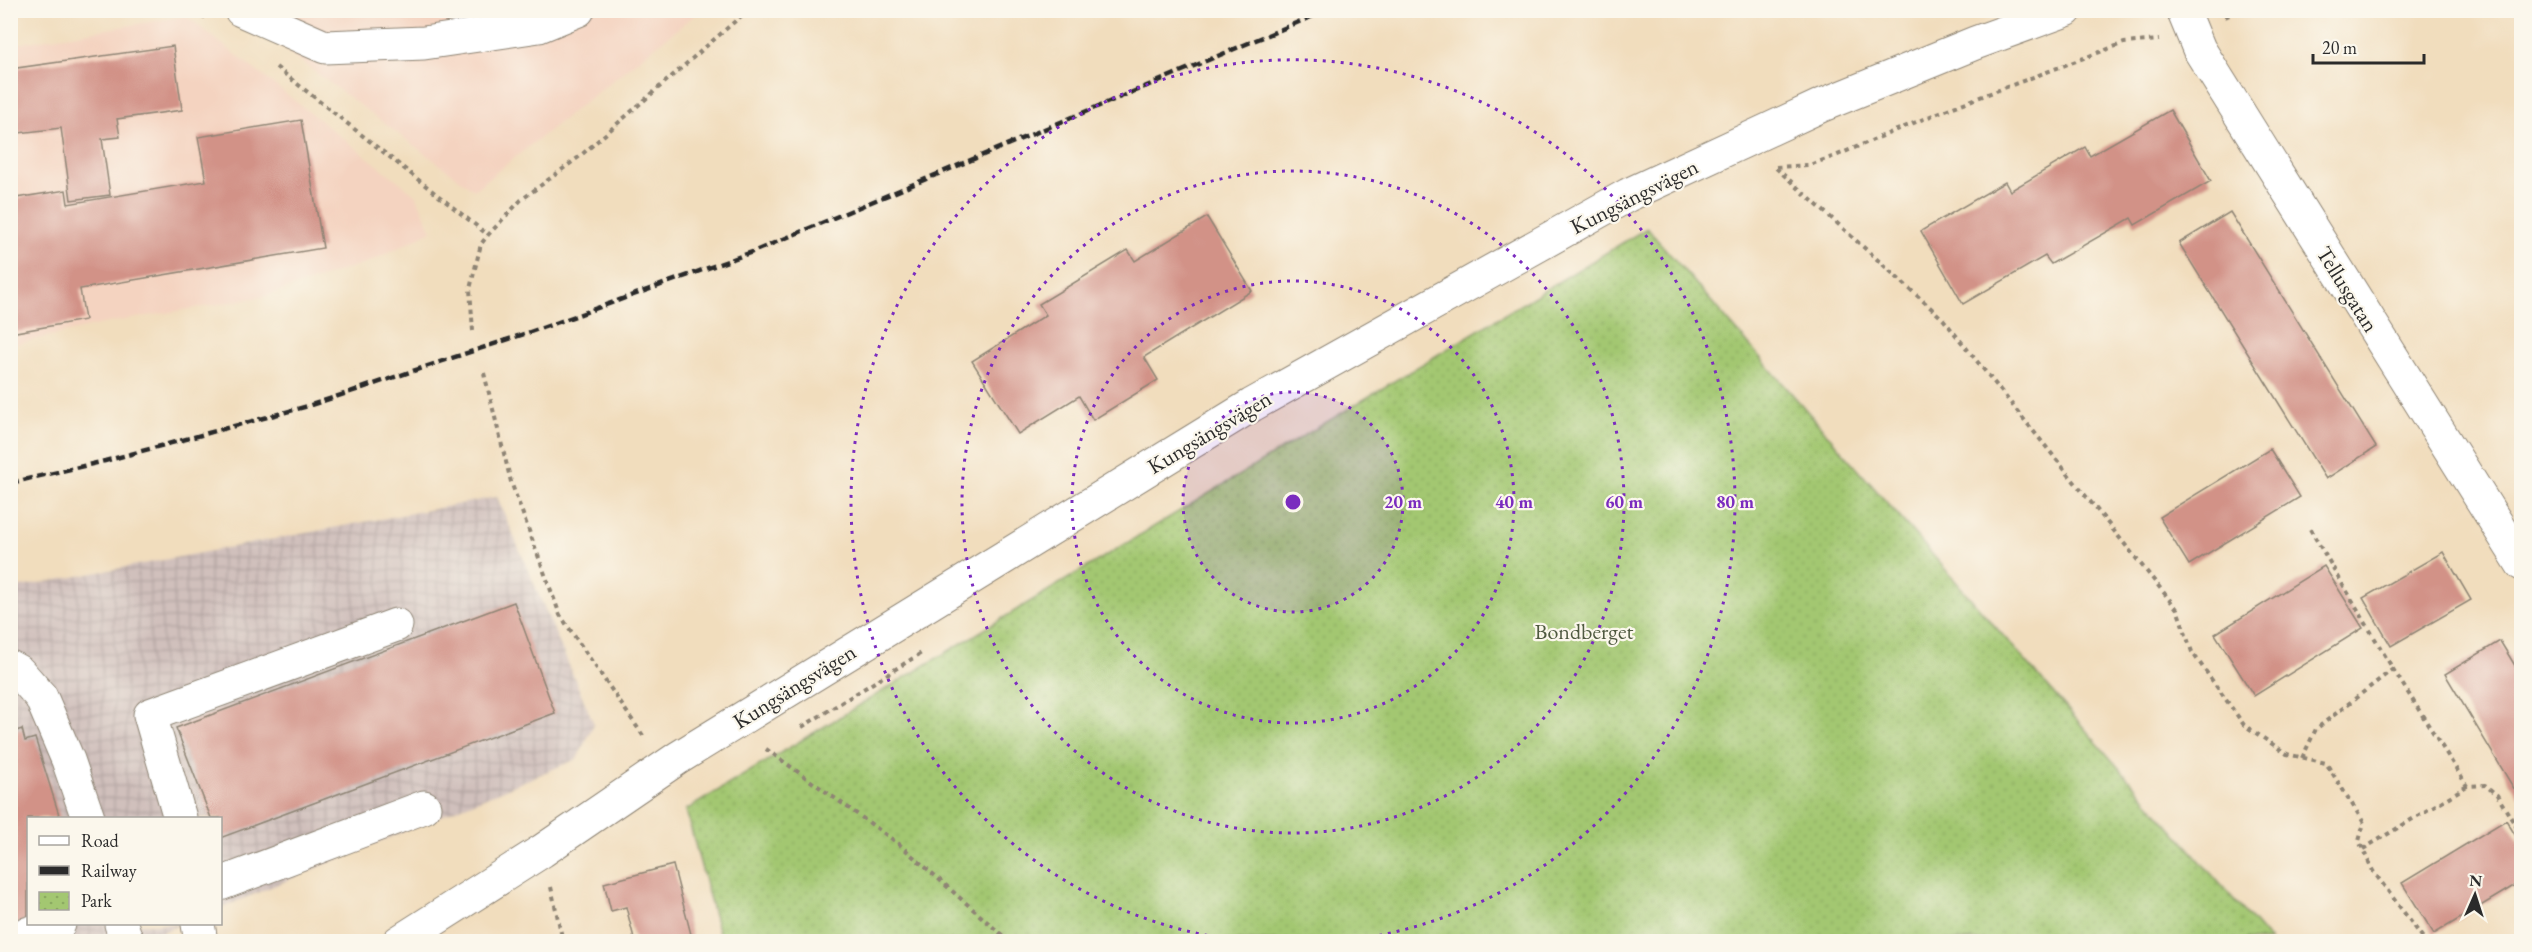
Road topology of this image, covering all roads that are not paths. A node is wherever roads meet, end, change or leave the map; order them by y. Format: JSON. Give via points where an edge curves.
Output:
{"nodes":[{"id":1,"x":578,"y":10,"type":"edge"},
{"id":2,"x":2066,"y":10,"type":"edge"},
{"id":3,"x":227,"y":16,"type":"edge"},
{"id":4,"x":2187,"y":22,"type":"edge"},
{"id":5,"x":2521,"y":563,"type":"edge"},
{"id":6,"x":396,"y":625,"type":"dead end"},
{"id":7,"x":10,"y":667,"type":"edge"},
{"id":8,"x":423,"y":807,"type":"dead end"},
{"id":9,"x":87,"y":817,"type":"edge"},
{"id":10,"x":179,"y":817,"type":"edge"},
{"id":11,"x":222,"y":883,"type":"edge"},
{"id":12,"x":56,"y":925,"type":"edge"},
{"id":13,"x":121,"y":925,"type":"edge"},
{"id":14,"x":198,"y":925,"type":"edge"},
{"id":15,"x":10,"y":939,"type":"edge"},
{"id":16,"x":127,"y":942,"type":"edge"},
{"id":17,"x":201,"y":942,"type":"edge"},
{"id":18,"x":399,"y":942,"type":"edge"}],
"edges":[{"from":1,"to":3,"type":"street","via":[[539,26],[424,43],[325,46]]},
{"from":2,"to":18,"type":"street","name":"Kungsängsvägen","via":[[1820,106],[1628,195],[1252,405],[663,767],[542,851]]},
{"from":4,"to":5,"type":"street","name":"Tellusgatan","via":[[2199,49]]},
{"from":6,"to":10,"type":"street","via":[[150,715]]},
{"from":7,"to":9,"type":"street","via":[[41,697]]},
{"from":8,"to":11,"type":"street"},
{"from":12,"to":15,"type":"street"},
{"from":13,"to":16,"type":"street"},
{"from":14,"to":17,"type":"street"}]}
